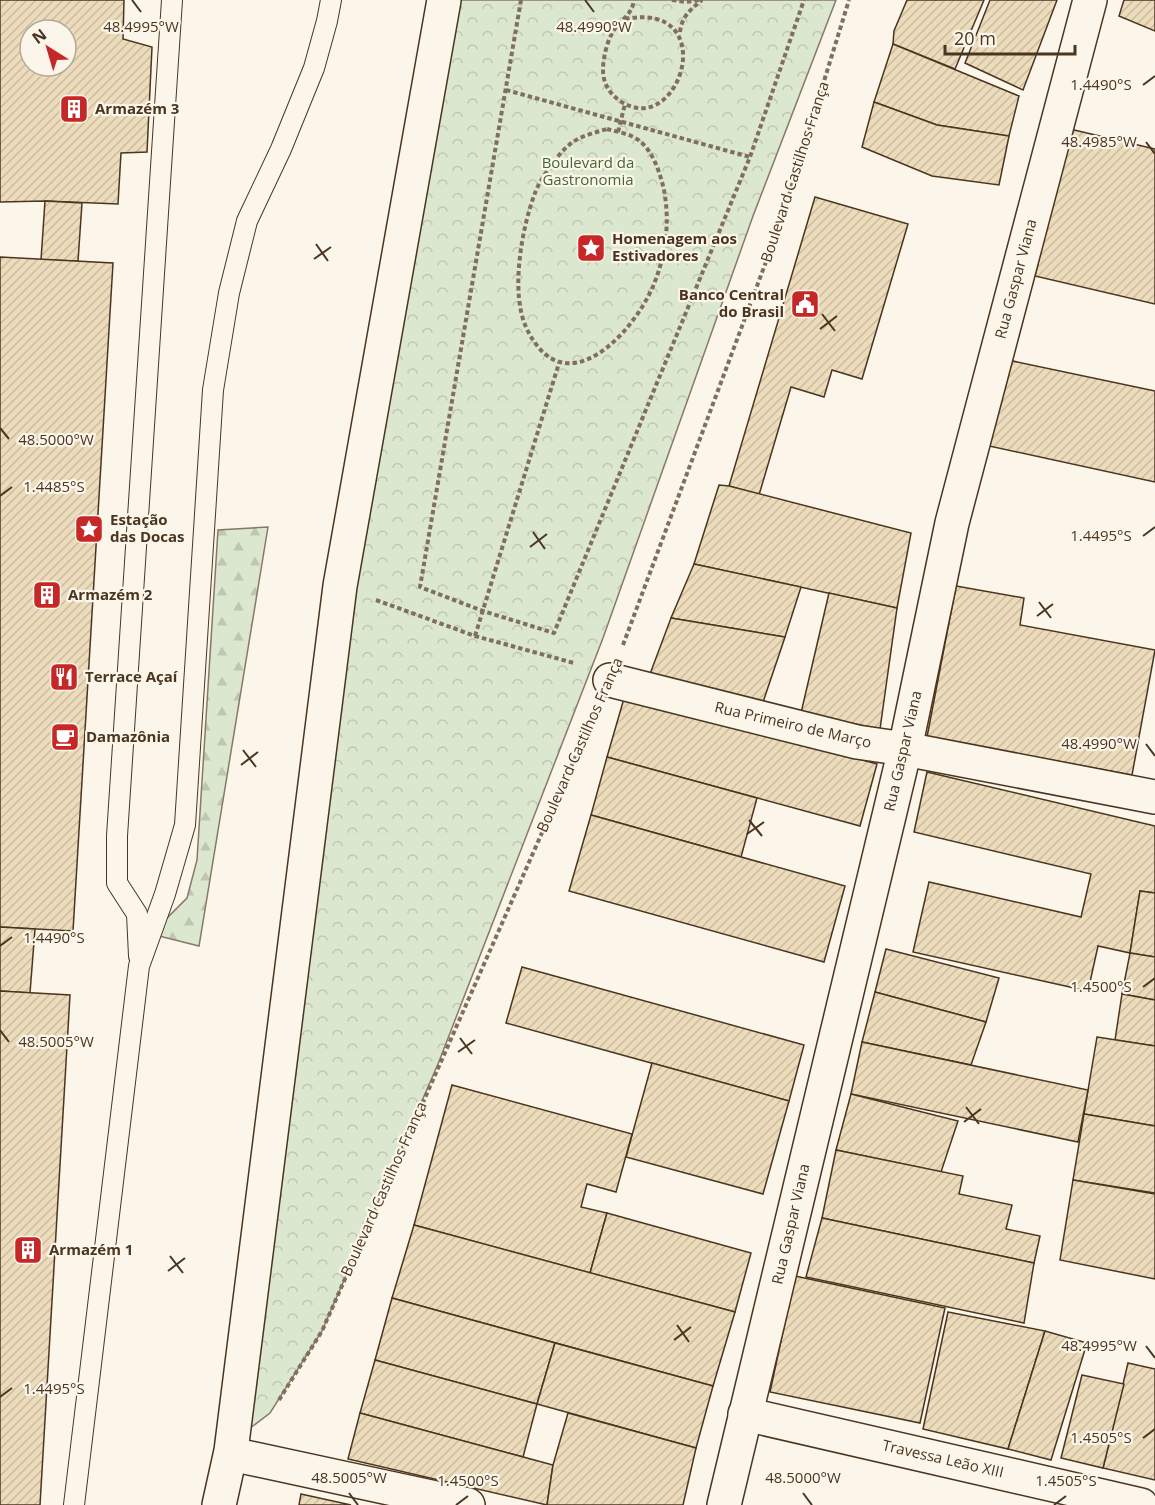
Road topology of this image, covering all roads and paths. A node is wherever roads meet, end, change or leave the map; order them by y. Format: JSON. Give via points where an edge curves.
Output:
{"nodes":[{"id":1,"x":172,"y":0,"type":"edge"},
{"id":2,"x":331,"y":0,"type":"edge"},
{"id":3,"x":444,"y":0,"type":"edge"},
{"id":4,"x":521,"y":0,"type":"edge"},
{"id":5,"x":634,"y":0,"type":"edge"},
{"id":6,"x":672,"y":0,"type":"edge"},
{"id":7,"x":700,"y":0,"type":"edge"},
{"id":8,"x":804,"y":0,"type":"edge"},
{"id":9,"x":849,"y":0,"type":"edge"},
{"id":10,"x":1090,"y":0,"type":"edge"},
{"id":11,"x":625,"y":19,"type":"junction"},
{"id":12,"x":680,"y":34,"type":"junction"},
{"id":13,"x":506,"y":90,"type":"junction"},
{"id":14,"x":625,"y":104,"type":"junction"},
{"id":15,"x":621,"y":121,"type":"junction"},
{"id":16,"x":618,"y":132,"type":"junction"},
{"id":17,"x":750,"y":157,"type":"junction"},
{"id":18,"x":559,"y":363,"type":"junction"},
{"id":19,"x":340,"y":586,"type":"junction"},
{"id":20,"x":483,"y":611,"type":"junction"},
{"id":21,"x":475,"y":636,"type":"junction"},
{"id":22,"x":610,"y":680,"type":"junction"},
{"id":23,"x":905,"y":749,"type":"junction"},
{"id":24,"x":1155,"y":797,"type":"edge"},
{"id":25,"x":139,"y":966,"type":"junction"},
{"id":26,"x":276,"y":1404,"type":"dead end"},
{"id":27,"x":745,"y":1414,"type":"junction"},
{"id":28,"x":231,"y":1454,"type":"junction"},
{"id":29,"x":74,"y":1505,"type":"edge"},
{"id":30,"x":219,"y":1505,"type":"edge"},
{"id":31,"x":468,"y":1505,"type":"edge"},
{"id":32,"x":724,"y":1505,"type":"edge"},
{"id":33,"x":1141,"y":1505,"type":"edge"}],
"edges":[{"from":1,"to":25,"type":"lane","via":[[117,836],[117,883],[137,914]]},
{"from":2,"to":25,"type":"lane","via":[[314,68],[247,221],[229,293],[213,390],[185,825]]},
{"from":3,"to":19,"type":"street"},
{"from":4,"to":13,"type":"path"},
{"from":5,"to":11,"type":"path"},
{"from":6,"to":7,"type":"path"},
{"from":7,"to":12,"type":"path","via":[[681,21]]},
{"from":8,"to":17,"type":"path"},
{"from":9,"to":22,"type":"path","name":"Boulevard Castilhos França","via":[[780,227]]},
{"from":10,"to":23,"type":"street","name":"Rua Gaspar Viana","via":[[952,523]]},
{"from":11,"to":12,"type":"path","via":[[657,16],[671,23]]},
{"from":11,"to":14,"type":"path","via":[[610,39],[603,69],[612,96]]},
{"from":12,"to":14,"type":"path","via":[[685,47],[680,74],[672,90],[650,106]]},
{"from":13,"to":15,"type":"path"},
{"from":13,"to":20,"type":"path","via":[[420,586]]},
{"from":14,"to":15,"type":"path"},
{"from":15,"to":16,"type":"path"},
{"from":15,"to":17,"type":"path"},
{"from":16,"to":18,"type":"path","via":[[607,129],[587,134],[570,144],[536,190],[528,217],[520,275],[525,324],[535,346]]},
{"from":16,"to":18,"type":"path","via":[[639,140],[661,176],[667,207],[662,255],[654,283],[625,332],[601,353],[582,361]]},
{"from":17,"to":20,"type":"path","via":[[554,633]]},
{"from":18,"to":20,"type":"path"},
{"from":19,"to":21,"type":"path"},
{"from":19,"to":28,"type":"street"},
{"from":20,"to":21,"type":"path"},
{"from":21,"to":22,"type":"path","via":[[591,668]]},
{"from":22,"to":23,"type":"street","name":"Rua Primeiro de Março","via":[[857,742]]},
{"from":22,"to":26,"type":"path","name":"Boulevard Castilhos França","via":[[322,1330]]},
{"from":23,"to":24,"type":"street","name":"Rua Primeiro de Março"},
{"from":23,"to":27,"type":"street","name":"Rua Gaspar Viana"},
{"from":25,"to":29,"type":"lane"},
{"from":27,"to":32,"type":"street","name":"Rua Gaspar Viana"},
{"from":27,"to":33,"type":"street","name":"Travessa Leão XIII"},
{"from":28,"to":30,"type":"street"},
{"from":28,"to":31,"type":"street"}]}
